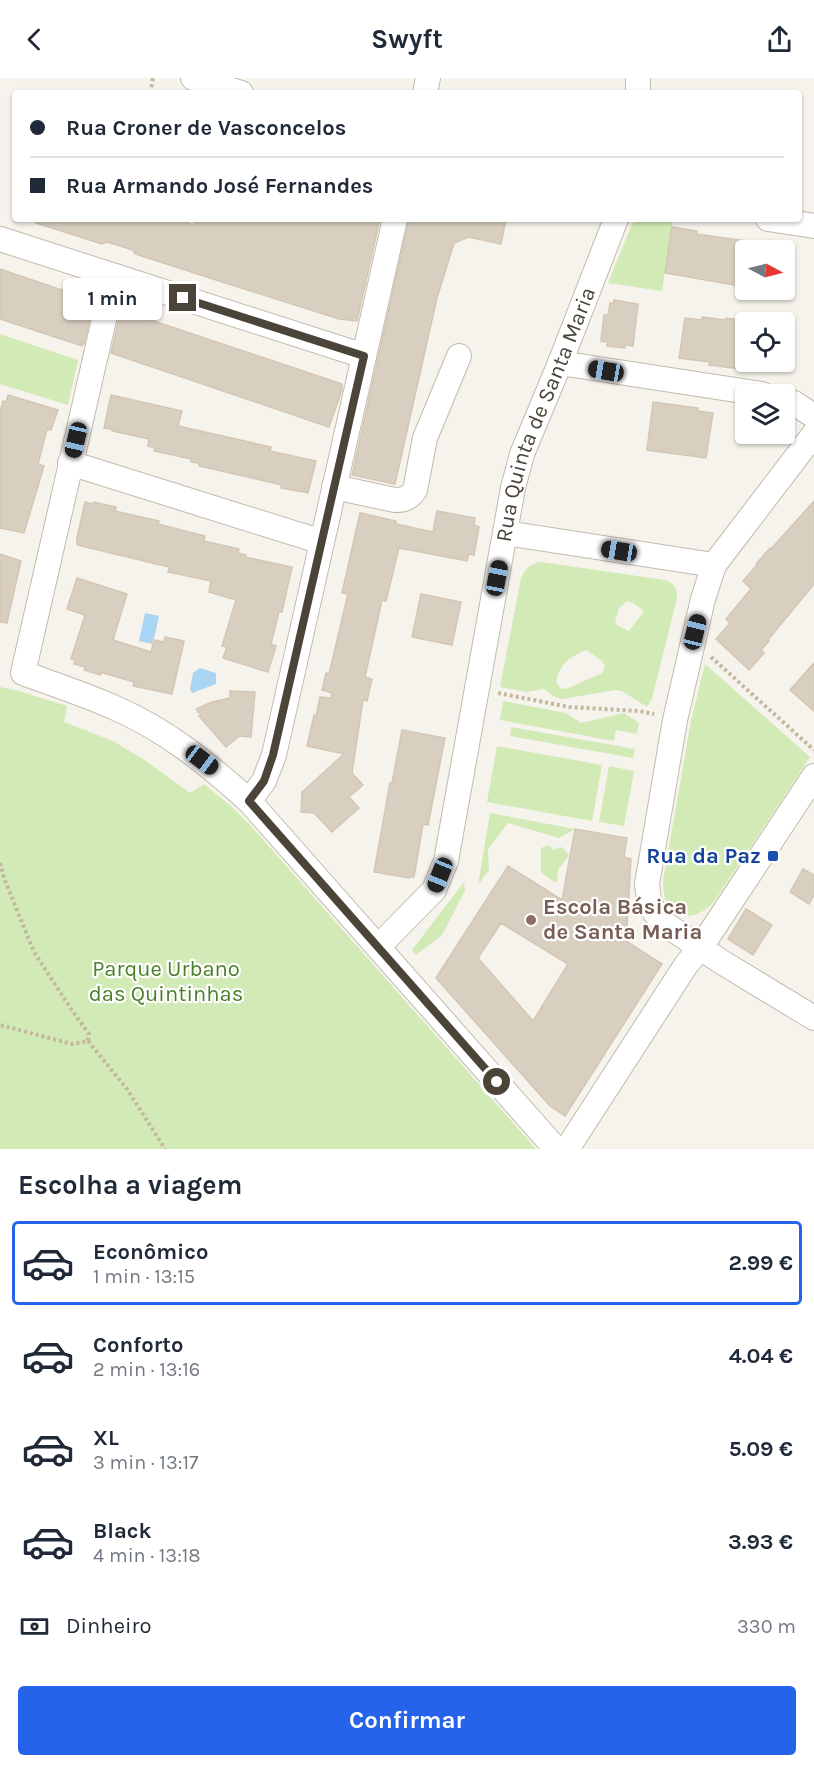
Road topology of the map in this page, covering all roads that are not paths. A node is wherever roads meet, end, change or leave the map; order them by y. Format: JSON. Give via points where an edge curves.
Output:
{"nodes":[{"id":1,"x":193,"y":78,"type":"edge"},
{"id":2,"x":231,"y":90,"type":"edge"},
{"id":3,"x":394,"y":222,"type":"edge"},
{"id":4,"x":615,"y":222,"type":"edge"},
{"id":5,"x":788,"y":222,"type":"edge"},
{"id":6,"x":814,"y":226,"type":"edge"},
{"id":7,"x":0,"y":239,"type":"edge"},
{"id":8,"x":114,"y":276,"type":"junction"},
{"id":9,"x":364,"y":356,"type":"junction"},
{"id":10,"x":459,"y":356,"type":"dead end"},
{"id":11,"x":560,"y":363,"type":"junction"},
{"id":12,"x":735,"y":390,"type":"edge"},
{"id":13,"x":795,"y":404,"type":"edge"},
{"id":14,"x":814,"y":416,"type":"edge"},
{"id":15,"x":814,"y":434,"type":"edge"},
{"id":16,"x":70,"y":463,"type":"junction"},
{"id":17,"x":334,"y":487,"type":"junction"},
{"id":18,"x":505,"y":533,"type":"junction"},
{"id":19,"x":322,"y":542,"type":"junction"},
{"id":20,"x":714,"y":565,"type":"junction"},
{"id":21,"x":814,"y":776,"type":"edge"},
{"id":22,"x":249,"y":801,"type":"junction"},
{"id":23,"x":378,"y":947,"type":"junction"},
{"id":24,"x":701,"y":947,"type":"junction"},
{"id":25,"x":814,"y":1018,"type":"edge"},
{"id":26,"x":556,"y":1149,"type":"edge"},
{"id":27,"x":567,"y":1149,"type":"edge"}],
"edges":[{"from":1,"to":2,"type":"street"},
{"from":3,"to":9,"type":"street"},
{"from":4,"to":11,"type":"street","name":"Rua Quinta de Santa Maria"},
{"from":5,"to":6,"type":"street"},
{"from":7,"to":8,"type":"street"},
{"from":8,"to":9,"type":"street"},
{"from":8,"to":16,"type":"street"},
{"from":9,"to":17,"type":"street"},
{"from":10,"to":17,"type":"street","via":[[425,438],[415,490],[410,497],[395,500]]},
{"from":11,"to":12,"type":"street"},
{"from":11,"to":18,"type":"street","name":"Rua Quinta de Santa Maria","via":[[522,454]]},
{"from":13,"to":14,"type":"street"},
{"from":15,"to":20,"type":"street"},
{"from":16,"to":19,"type":"street"},
{"from":16,"to":22,"type":"street","via":[[23,673],[115,707],[151,726],[186,748]]},
{"from":17,"to":19,"type":"street"},
{"from":18,"to":20,"type":"street"},
{"from":18,"to":23,"type":"street","name":"Rua Quinta de Santa Maria","via":[[446,861],[434,890]]},
{"from":19,"to":22,"type":"street","via":[[273,755],[264,781]]},
{"from":20,"to":24,"type":"street","via":[[675,720],[647,884],[655,913]]},
{"from":21,"to":24,"type":"street"},
{"from":22,"to":23,"type":"street"},
{"from":23,"to":26,"type":"street"},
{"from":24,"to":25,"type":"street"},
{"from":24,"to":27,"type":"street"}]}
